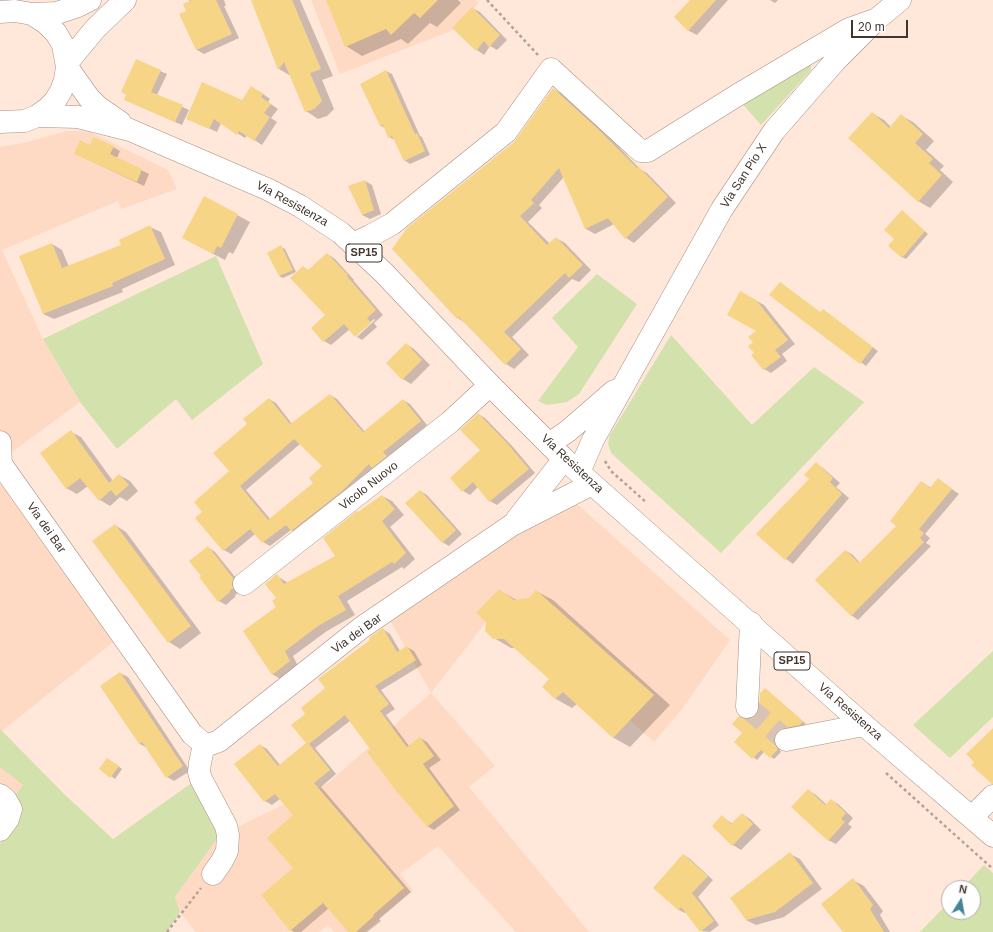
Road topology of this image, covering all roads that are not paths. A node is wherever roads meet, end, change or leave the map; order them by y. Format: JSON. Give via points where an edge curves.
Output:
{"nodes":[{"id":1,"x":90,"y":0,"type":"edge"},
{"id":2,"x":125,"y":0,"type":"edge"},
{"id":3,"x":900,"y":0,"type":"edge"},
{"id":4,"x":0,"y":12,"type":"edge"},
{"id":5,"x":32,"y":14,"type":"junction"},
{"id":6,"x":877,"y":19,"type":"junction"},
{"id":7,"x":67,"y":65,"type":"junction"},
{"id":8,"x":37,"y":116,"type":"junction"},
{"id":9,"x":0,"y":122,"type":"edge"},
{"id":10,"x":130,"y":130,"type":"junction"},
{"id":11,"x":353,"y":244,"type":"junction"},
{"id":12,"x":627,"y":380,"type":"junction"},
{"id":13,"x":490,"y":385,"type":"junction"},
{"id":14,"x":0,"y":442,"type":"edge"},
{"id":15,"x":571,"y":465,"type":"junction"},
{"id":16,"x":512,"y":525,"type":"junction"},
{"id":17,"x":244,"y":584,"type":"dead end"},
{"id":18,"x":751,"y":623,"type":"junction"},
{"id":19,"x":747,"y":707,"type":"dead end"},
{"id":20,"x":864,"y":725,"type":"junction"},
{"id":21,"x":786,"y":740,"type":"dead end"},
{"id":22,"x":204,"y":744,"type":"junction"},
{"id":23,"x":0,"y":795,"type":"edge"},
{"id":24,"x":993,"y":796,"type":"edge"},
{"id":25,"x":972,"y":817,"type":"junction"},
{"id":26,"x":0,"y":830,"type":"edge"},
{"id":27,"x":993,"y":836,"type":"edge"},
{"id":28,"x":213,"y":874,"type":"road end"}],
"edges":[{"from":1,"to":5,"type":"street","via":[[57,13]]},
{"from":2,"to":7,"type":"street","via":[[95,29]]},
{"from":3,"to":6,"type":"street","name":"Via San Pio X"},
{"from":4,"to":5,"type":"street"},
{"from":5,"to":7,"type":"street","via":[[56,33],[63,45]]},
{"from":6,"to":11,"type":"street","via":[[849,29],[648,151],[641,151],[635,146],[551,69],[506,132],[392,224]]},
{"from":6,"to":12,"type":"street","name":"Via San Pio X","via":[[836,60],[774,131],[722,209]]},
{"from":7,"to":8,"type":"street","via":[[61,91],[51,105]]},
{"from":7,"to":10,"type":"street","number":"SP15","via":[[89,98]]},
{"from":8,"to":9,"type":"street","via":[[26,121]]},
{"from":8,"to":10,"type":"street","number":"SP15","via":[[78,117]]},
{"from":10,"to":11,"type":"street","name":"Via Resistenza","number":"SP15","via":[[293,203],[324,221]]},
{"from":11,"to":13,"type":"street","name":"Via Resistenza","number":"SP15","via":[[384,273]]},
{"from":12,"to":15,"type":"street","name":"Via San Pio X","via":[[593,440]]},
{"from":12,"to":15,"type":"street","name":"Via San Pio X","via":[[568,431]]},
{"from":13,"to":15,"type":"street","name":"Via Resistenza","number":"SP15"},
{"from":13,"to":17,"type":"street","name":"Vicolo Nuovo","via":[[450,422]]},
{"from":14,"to":22,"type":"street","name":"Via dei Bar","via":[[1,464],[192,734]]},
{"from":15,"to":16,"type":"street","name":"Via dei Bar"},
{"from":15,"to":16,"type":"street","name":"Via dei Bar"},
{"from":15,"to":18,"type":"street","name":"Via Resistenza","number":"SP15"},
{"from":16,"to":22,"type":"street","name":"Via dei Bar","via":[[361,628],[219,741]]},
{"from":18,"to":19,"type":"street"},
{"from":18,"to":20,"type":"street","name":"Via Resistenza","number":"SP15"},
{"from":20,"to":21,"type":"street"},
{"from":20,"to":25,"type":"street","name":"Via Resistenza","number":"SP15"},
{"from":22,"to":28,"type":"street","via":[[199,772],[228,835],[227,851]]},
{"from":23,"to":26,"type":"street","via":[[11,809]]},
{"from":24,"to":25,"type":"street"},
{"from":25,"to":27,"type":"street","name":"Via Resistenza","number":"SP15"}]}
